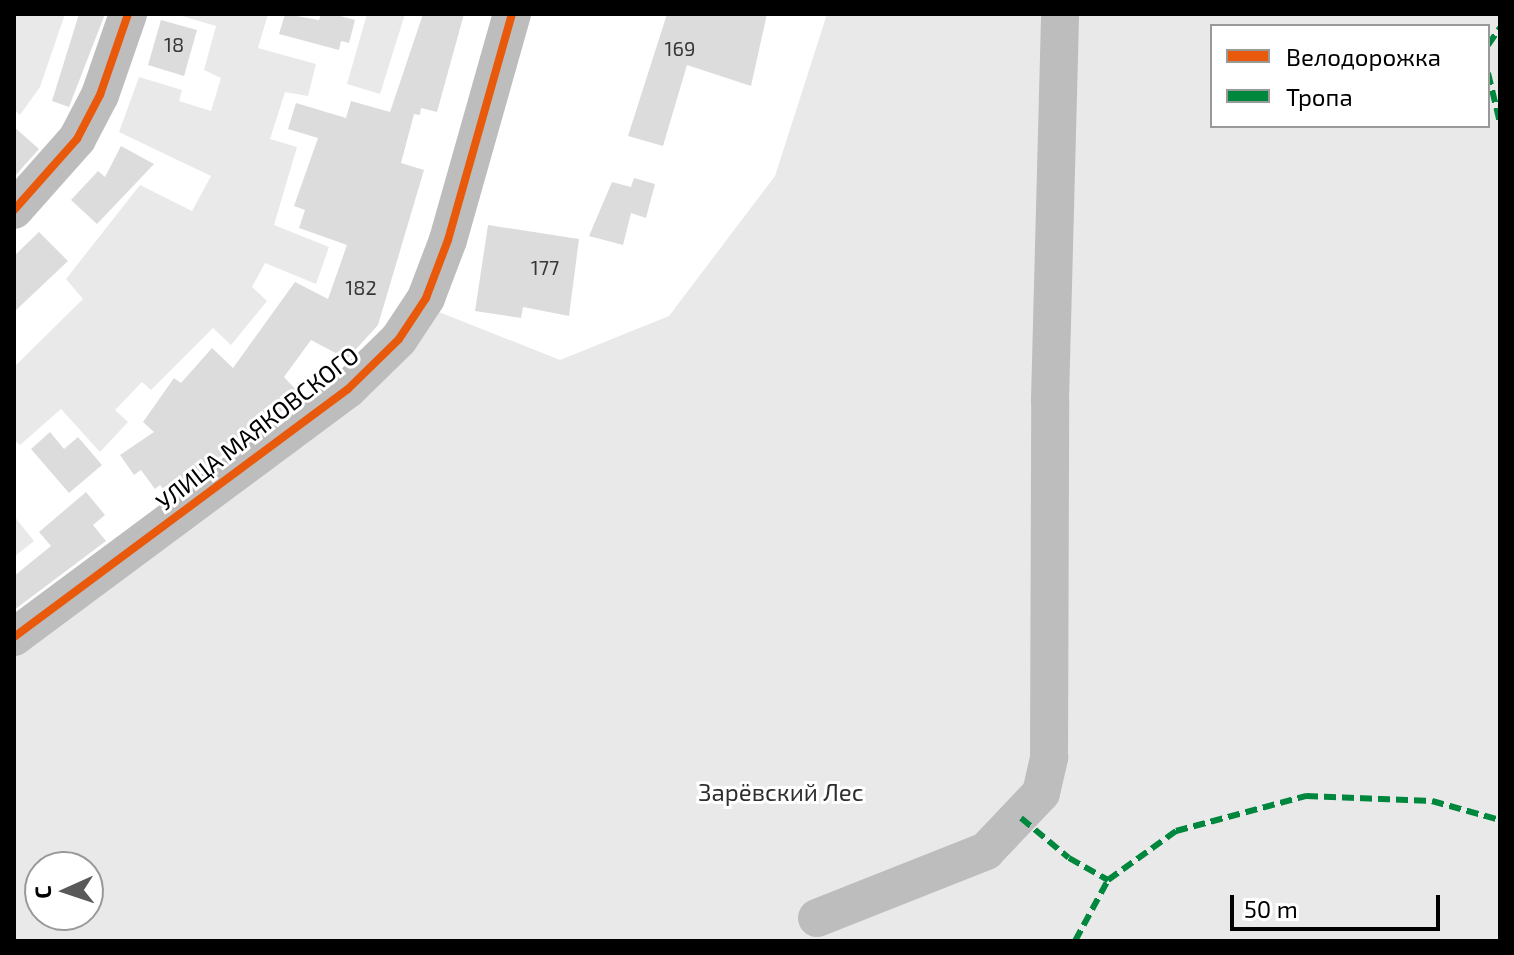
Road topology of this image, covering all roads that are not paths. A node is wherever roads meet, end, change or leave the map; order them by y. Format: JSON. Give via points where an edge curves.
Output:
{"nodes":[{"id":1,"x":128,"y":14,"type":"edge"},
{"id":2,"x":512,"y":14,"type":"edge"},
{"id":3,"x":1060,"y":14,"type":"edge"},
{"id":4,"x":14,"y":210,"type":"edge"},
{"id":5,"x":14,"y":637,"type":"edge"},
{"id":6,"x":817,"y":918,"type":"dead end"}],
"edges":[{"from":1,"to":4,"type":"street","via":[[100,95],[77,139]]},
{"from":2,"to":5,"type":"street","name":"УЛИЦА МАЯКОВСКОГО","via":[[448,240],[426,298],[399,339],[348,389]]},
{"from":3,"to":6,"type":"street","via":[[1050,400],[1049,757],[1041,793],[986,851]]}]}
